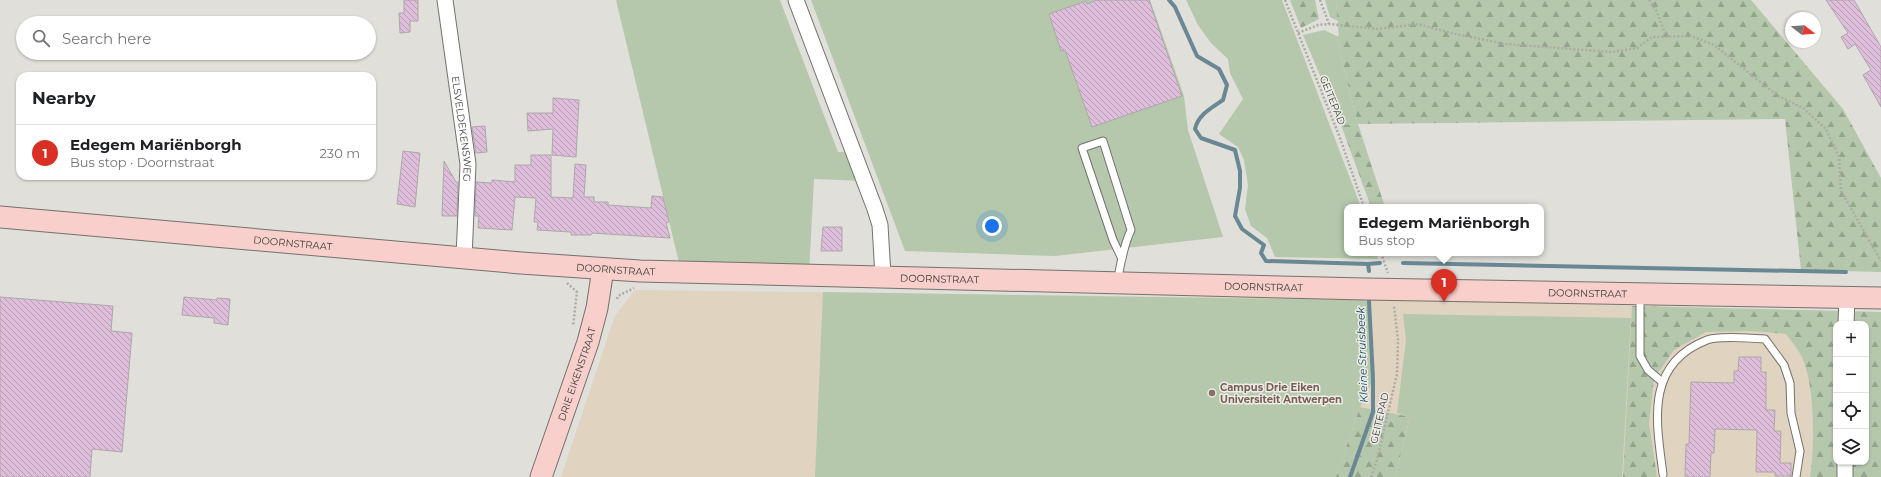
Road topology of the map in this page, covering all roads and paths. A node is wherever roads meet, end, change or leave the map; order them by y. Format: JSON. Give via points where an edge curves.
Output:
{"nodes":[{"id":1,"x":445,"y":0,"type":"edge"},
{"id":2,"x":796,"y":0,"type":"edge"},
{"id":3,"x":1286,"y":0,"type":"edge"},
{"id":4,"x":1320,"y":0,"type":"edge"},
{"id":5,"x":1649,"y":0,"type":"edge"},
{"id":6,"x":1329,"y":24,"type":"junction"},
{"id":7,"x":1298,"y":33,"type":"junction"},
{"id":8,"x":1666,"y":36,"type":"junction"},
{"id":9,"x":1363,"y":204,"type":"edge"},
{"id":10,"x":0,"y":217,"type":"edge"},
{"id":11,"x":464,"y":258,"type":"junction"},
{"id":12,"x":1122,"y":259,"type":"junction"},
{"id":13,"x":1881,"y":261,"type":"edge"},
{"id":14,"x":568,"y":266,"type":"junction"},
{"id":15,"x":603,"y":269,"type":"junction"},
{"id":16,"x":883,"y":276,"type":"junction"},
{"id":17,"x":1118,"y":282,"type":"junction"},
{"id":18,"x":1392,"y":290,"type":"junction"},
{"id":19,"x":1640,"y":294,"type":"junction"},
{"id":20,"x":1847,"y":297,"type":"junction"},
{"id":21,"x":1881,"y":298,"type":"edge"},
{"id":22,"x":1846,"y":321,"type":"edge"},
{"id":23,"x":572,"y":333,"type":"dead end"},
{"id":24,"x":1661,"y":381,"type":"junction"},
{"id":25,"x":1845,"y":465,"type":"edge"},
{"id":26,"x":1663,"y":474,"type":"dead end"},
{"id":27,"x":541,"y":477,"type":"edge"},
{"id":28,"x":1371,"y":477,"type":"edge"},
{"id":29,"x":1796,"y":477,"type":"edge"},
{"id":30,"x":1845,"y":477,"type":"edge"}],
"edges":[{"from":1,"to":11,"type":"street","name":"ELSVELDEKENSWEG","via":[[468,164]]},
{"from":2,"to":16,"type":"street","via":[[875,209],[880,225]]},
{"from":3,"to":7,"type":"path","name":"GEITEPAD"},
{"from":4,"to":6,"type":"path"},
{"from":5,"to":8,"type":"path","via":[[1656,10]]},
{"from":6,"to":7,"type":"path","via":[[1318,25]]},
{"from":6,"to":8,"type":"path","via":[[1379,30],[1418,24],[1505,44],[1612,52],[1637,48],[1652,37]]},
{"from":7,"to":9,"type":"path","name":"GEITEPAD"},
{"from":8,"to":13,"type":"path","via":[[1691,36],[1714,45],[1778,96],[1804,108],[1826,129],[1839,157],[1841,191]]},
{"from":10,"to":11,"type":"street","name":"DOORNSTRAAT"},
{"from":11,"to":14,"type":"street","name":"DOORNSTRAAT"},
{"from":12,"to":12,"type":"lane","via":[[1125,242],[1131,230],[1103,141],[1082,148],[1113,240]]},
{"from":12,"to":17,"type":"lane"},
{"from":14,"to":15,"type":"street","name":"DOORNSTRAAT"},
{"from":14,"to":23,"type":"path","via":[[566,282],[577,292]]},
{"from":15,"to":16,"type":"street","name":"DOORNSTRAAT"},
{"from":15,"to":27,"type":"street","name":"DRIE EIKENSTRAAT","via":[[598,308],[588,342]]},
{"from":16,"to":17,"type":"street","name":"DOORNSTRAAT"},
{"from":17,"to":18,"type":"street","name":"DOORNSTRAAT"},
{"from":18,"to":19,"type":"street","name":"DOORNSTRAAT"},
{"from":18,"to":28,"type":"path","name":"GEITEPAD","via":[[1398,340],[1397,374]]},
{"from":19,"to":20,"type":"street","name":"DOORNSTRAAT"},
{"from":19,"to":24,"type":"lane","via":[[1640,356],[1648,370]]},
{"from":20,"to":21,"type":"street","name":"DOORNSTRAAT"},
{"from":20,"to":22,"type":"street"},
{"from":24,"to":26,"type":"lane","via":[[1656,424]]},
{"from":24,"to":29,"type":"lane","via":[[1679,355],[1708,339],[1765,339],[1784,365],[1790,383],[1792,413],[1800,451]]},
{"from":25,"to":30,"type":"street"}]}
